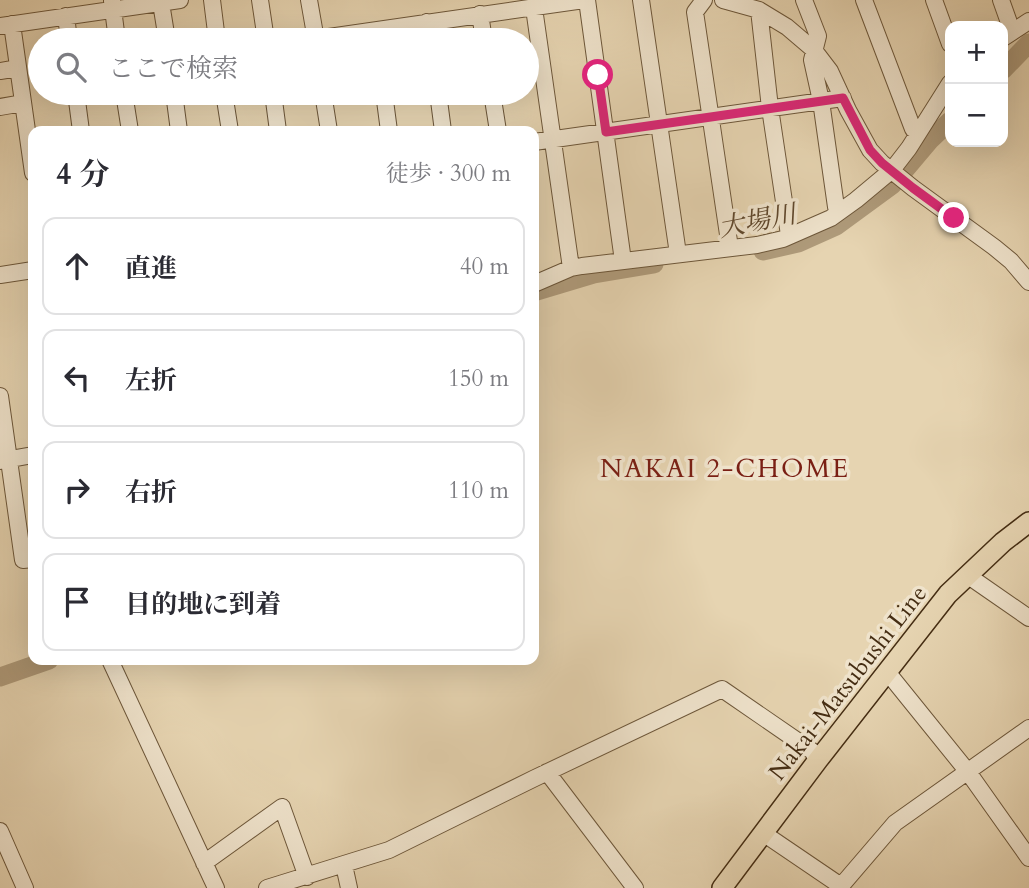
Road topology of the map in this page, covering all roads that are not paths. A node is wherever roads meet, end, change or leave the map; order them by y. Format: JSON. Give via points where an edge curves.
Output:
{"nodes":[{"id":1,"x":180,"y":0,"type":"edge"},
{"id":2,"x":212,"y":0,"type":"edge"},
{"id":3,"x":260,"y":0,"type":"edge"},
{"id":4,"x":309,"y":0,"type":"edge"},
{"id":5,"x":585,"y":0,"type":"edge"},
{"id":6,"x":641,"y":0,"type":"edge"},
{"id":7,"x":704,"y":0,"type":"edge"},
{"id":8,"x":723,"y":0,"type":"edge"},
{"id":9,"x":804,"y":0,"type":"edge"},
{"id":10,"x":864,"y":0,"type":"edge"},
{"id":11,"x":934,"y":0,"type":"edge"},
{"id":12,"x":1001,"y":0,"type":"edge"},
{"id":13,"x":161,"y":3,"type":"junction"},
{"id":14,"x":113,"y":5,"type":"edge"},
{"id":15,"x":534,"y":8,"type":"junction"},
{"id":16,"x":759,"y":10,"type":"junction"},
{"id":17,"x":480,"y":14,"type":"junction"},
{"id":18,"x":66,"y":16,"type":"junction"},
{"id":19,"x":1005,"y":21,"type":"edge"},
{"id":20,"x":1029,"y":21,"type":"edge"},
{"id":21,"x":427,"y":22,"type":"junction"},
{"id":22,"x":6,"y":25,"type":"edge"},
{"id":23,"x":68,"y":28,"type":"edge"},
{"id":24,"x":116,"y":28,"type":"edge"},
{"id":25,"x":165,"y":28,"type":"edge"},
{"id":26,"x":216,"y":28,"type":"edge"},
{"id":27,"x":264,"y":28,"type":"edge"},
{"id":28,"x":314,"y":28,"type":"edge"},
{"id":29,"x":403,"y":28,"type":"edge"},
{"id":30,"x":428,"y":28,"type":"edge"},
{"id":31,"x":482,"y":28,"type":"edge"},
{"id":32,"x":537,"y":28,"type":"edge"},
{"id":33,"x":945,"y":30,"type":"edge"},
{"id":34,"x":1008,"y":34,"type":"edge"},
{"id":35,"x":539,"y":43,"type":"edge"},
{"id":36,"x":814,"y":50,"type":"junction"},
{"id":37,"x":18,"y":68,"type":"junction"},
{"id":38,"x":0,"y":71,"type":"edge"},
{"id":39,"x":949,"y":84,"type":"edge"},
{"id":40,"x":843,"y":98,"type":"junction"},
{"id":41,"x":821,"y":101,"type":"junction"},
{"id":42,"x":23,"y":103,"type":"junction"},
{"id":43,"x":78,"y":105,"type":"edge"},
{"id":44,"x":126,"y":105,"type":"edge"},
{"id":45,"x":176,"y":105,"type":"edge"},
{"id":46,"x":226,"y":105,"type":"edge"},
{"id":47,"x":275,"y":105,"type":"edge"},
{"id":48,"x":325,"y":105,"type":"edge"},
{"id":49,"x":386,"y":105,"type":"edge"},
{"id":50,"x":440,"y":105,"type":"edge"},
{"id":51,"x":494,"y":105,"type":"edge"},
{"id":52,"x":0,"y":107,"type":"edge"},
{"id":53,"x":770,"y":108,"type":"junction"},
{"id":54,"x":712,"y":116,"type":"junction"},
{"id":55,"x":659,"y":123,"type":"junction"},
{"id":56,"x":80,"y":126,"type":"edge"},
{"id":57,"x":129,"y":126,"type":"edge"},
{"id":58,"x":178,"y":126,"type":"edge"},
{"id":59,"x":229,"y":126,"type":"edge"},
{"id":60,"x":277,"y":126,"type":"edge"},
{"id":61,"x":328,"y":126,"type":"edge"},
{"id":62,"x":388,"y":126,"type":"edge"},
{"id":63,"x":442,"y":126,"type":"edge"},
{"id":64,"x":497,"y":126,"type":"edge"},
{"id":65,"x":919,"y":131,"type":"junction"},
{"id":66,"x":606,"y":132,"type":"junction"},
{"id":67,"x":28,"y":138,"type":"edge"},
{"id":68,"x":553,"y":140,"type":"junction"},
{"id":69,"x":539,"y":141,"type":"edge"},
{"id":70,"x":897,"y":175,"type":"junction"},
{"id":71,"x":839,"y":212,"type":"junction"},
{"id":72,"x":789,"y":235,"type":"junction"},
{"id":73,"x":730,"y":248,"type":"junction"},
{"id":74,"x":678,"y":254,"type":"junction"},
{"id":75,"x":623,"y":261,"type":"junction"},
{"id":76,"x":1023,"y":265,"type":"edge"},
{"id":77,"x":571,"y":268,"type":"junction"},
{"id":78,"x":28,"y":271,"type":"edge"},
{"id":79,"x":0,"y":275,"type":"edge"},
{"id":80,"x":539,"y":282,"type":"edge"},
{"id":81,"x":1029,"y":282,"type":"edge"},
{"id":82,"x":0,"y":397,"type":"edge"},
{"id":83,"x":28,"y":456,"type":"edge"},
{"id":84,"x":5,"y":461,"type":"edge"},
{"id":85,"x":1029,"y":522,"type":"edge"},
{"id":86,"x":28,"y":560,"type":"edge"},
{"id":87,"x":967,"y":575,"type":"junction"},
{"id":88,"x":1029,"y":618,"type":"edge"},
{"id":89,"x":112,"y":665,"type":"edge"},
{"id":90,"x":888,"y":673,"type":"junction"},
{"id":91,"x":1029,"y":728,"type":"edge"},
{"id":92,"x":818,"y":760,"type":"junction"},
{"id":93,"x":547,"y":772,"type":"junction"},
{"id":94,"x":968,"y":772,"type":"junction"},
{"id":95,"x":0,"y":831,"type":"edge"},
{"id":96,"x":763,"y":833,"type":"junction"},
{"id":97,"x":1029,"y":858,"type":"edge"},
{"id":98,"x":204,"y":863,"type":"junction"},
{"id":99,"x":344,"y":865,"type":"junction"},
{"id":100,"x":307,"y":877,"type":"junction"},
{"id":101,"x":26,"y":888,"type":"edge"},
{"id":102,"x":216,"y":888,"type":"edge"},
{"id":103,"x":267,"y":888,"type":"edge"},
{"id":104,"x":349,"y":888,"type":"edge"},
{"id":105,"x":635,"y":888,"type":"edge"},
{"id":106,"x":722,"y":888,"type":"edge"}],
"edges":[{"from":1,"to":13,"type":"street"},
{"from":2,"to":26,"type":"street"},
{"from":3,"to":27,"type":"street"},
{"from":4,"to":28,"type":"street"},
{"from":5,"to":15,"type":"street"},
{"from":5,"to":66,"type":"street"},
{"from":6,"to":55,"type":"street"},
{"from":7,"to":54,"type":"street","via":[[695,12]]},
{"from":8,"to":16,"type":"street"},
{"from":9,"to":36,"type":"street","via":[[818,36]]},
{"from":10,"to":65,"type":"street","via":[[913,129]]},
{"from":11,"to":33,"type":"street"},
{"from":12,"to":19,"type":"street"},
{"from":13,"to":14,"type":"street"},
{"from":13,"to":25,"type":"street"},
{"from":14,"to":18,"type":"street"},
{"from":14,"to":24,"type":"street"},
{"from":15,"to":17,"type":"street"},
{"from":15,"to":32,"type":"street"},
{"from":16,"to":36,"type":"street"},
{"from":16,"to":53,"type":"street"},
{"from":17,"to":21,"type":"street"},
{"from":17,"to":31,"type":"street"},
{"from":18,"to":22,"type":"street"},
{"from":18,"to":23,"type":"street"},
{"from":20,"to":34,"type":"street"},
{"from":21,"to":29,"type":"street"},
{"from":21,"to":30,"type":"street"},
{"from":22,"to":37,"type":"street"},
{"from":35,"to":68,"type":"street"},
{"from":36,"to":40,"type":"street"},
{"from":36,"to":41,"type":"street"},
{"from":37,"to":38,"type":"street"},
{"from":37,"to":42,"type":"street"},
{"from":39,"to":65,"type":"street"},
{"from":40,"to":41,"type":"street"},
{"from":40,"to":70,"type":"street","via":[[870,150]]},
{"from":41,"to":53,"type":"street"},
{"from":41,"to":71,"type":"street"},
{"from":42,"to":52,"type":"street"},
{"from":42,"to":67,"type":"street"},
{"from":43,"to":56,"type":"street"},
{"from":44,"to":57,"type":"street"},
{"from":45,"to":58,"type":"street"},
{"from":46,"to":59,"type":"street"},
{"from":47,"to":60,"type":"street"},
{"from":48,"to":61,"type":"street"},
{"from":49,"to":62,"type":"street"},
{"from":50,"to":63,"type":"street"},
{"from":51,"to":64,"type":"street"},
{"from":53,"to":54,"type":"street"},
{"from":53,"to":72,"type":"street"},
{"from":54,"to":55,"type":"street"},
{"from":54,"to":73,"type":"street"},
{"from":55,"to":66,"type":"street"},
{"from":55,"to":74,"type":"street"},
{"from":65,"to":70,"type":"street"},
{"from":66,"to":68,"type":"street"},
{"from":66,"to":75,"type":"street"},
{"from":68,"to":69,"type":"street"},
{"from":68,"to":77,"type":"street"},
{"from":70,"to":71,"type":"street"},
{"from":70,"to":76,"type":"street"},
{"from":71,"to":72,"type":"street"},
{"from":72,"to":73,"type":"street"},
{"from":73,"to":74,"type":"street"},
{"from":74,"to":75,"type":"street"},
{"from":75,"to":77,"type":"street"},
{"from":76,"to":81,"type":"street"},
{"from":77,"to":80,"type":"street"},
{"from":78,"to":79,"type":"street"},
{"from":82,"to":84,"type":"street"},
{"from":83,"to":84,"type":"street"},
{"from":84,"to":86,"type":"street","via":[[23,560]]},
{"from":85,"to":87,"type":"main road","name":"Nakai-Matsubushi Line"},
{"from":87,"to":88,"type":"street"},
{"from":87,"to":90,"type":"main road","name":"Nakai-Matsubushi Line"},
{"from":89,"to":98,"type":"street"},
{"from":90,"to":92,"type":"main road","name":"Nakai-Matsubushi Line"},
{"from":90,"to":94,"type":"street"},
{"from":91,"to":94,"type":"street"},
{"from":92,"to":93,"type":"street","via":[[812,751],[722,689]]},
{"from":92,"to":96,"type":"main road","name":"Nakai-Matsubushi Line"},
{"from":93,"to":99,"type":"street","via":[[389,850]]},
{"from":93,"to":105,"type":"street"},
{"from":94,"to":96,"type":"street","via":[[895,823],[841,886]]},
{"from":94,"to":97,"type":"street"},
{"from":95,"to":101,"type":"street"},
{"from":96,"to":106,"type":"main road","name":"Nakai-Matsubushi Line"},
{"from":98,"to":100,"type":"street","via":[[282,807]]},
{"from":98,"to":102,"type":"street"},
{"from":99,"to":100,"type":"street"},
{"from":99,"to":104,"type":"street"},
{"from":100,"to":103,"type":"street"}]}
